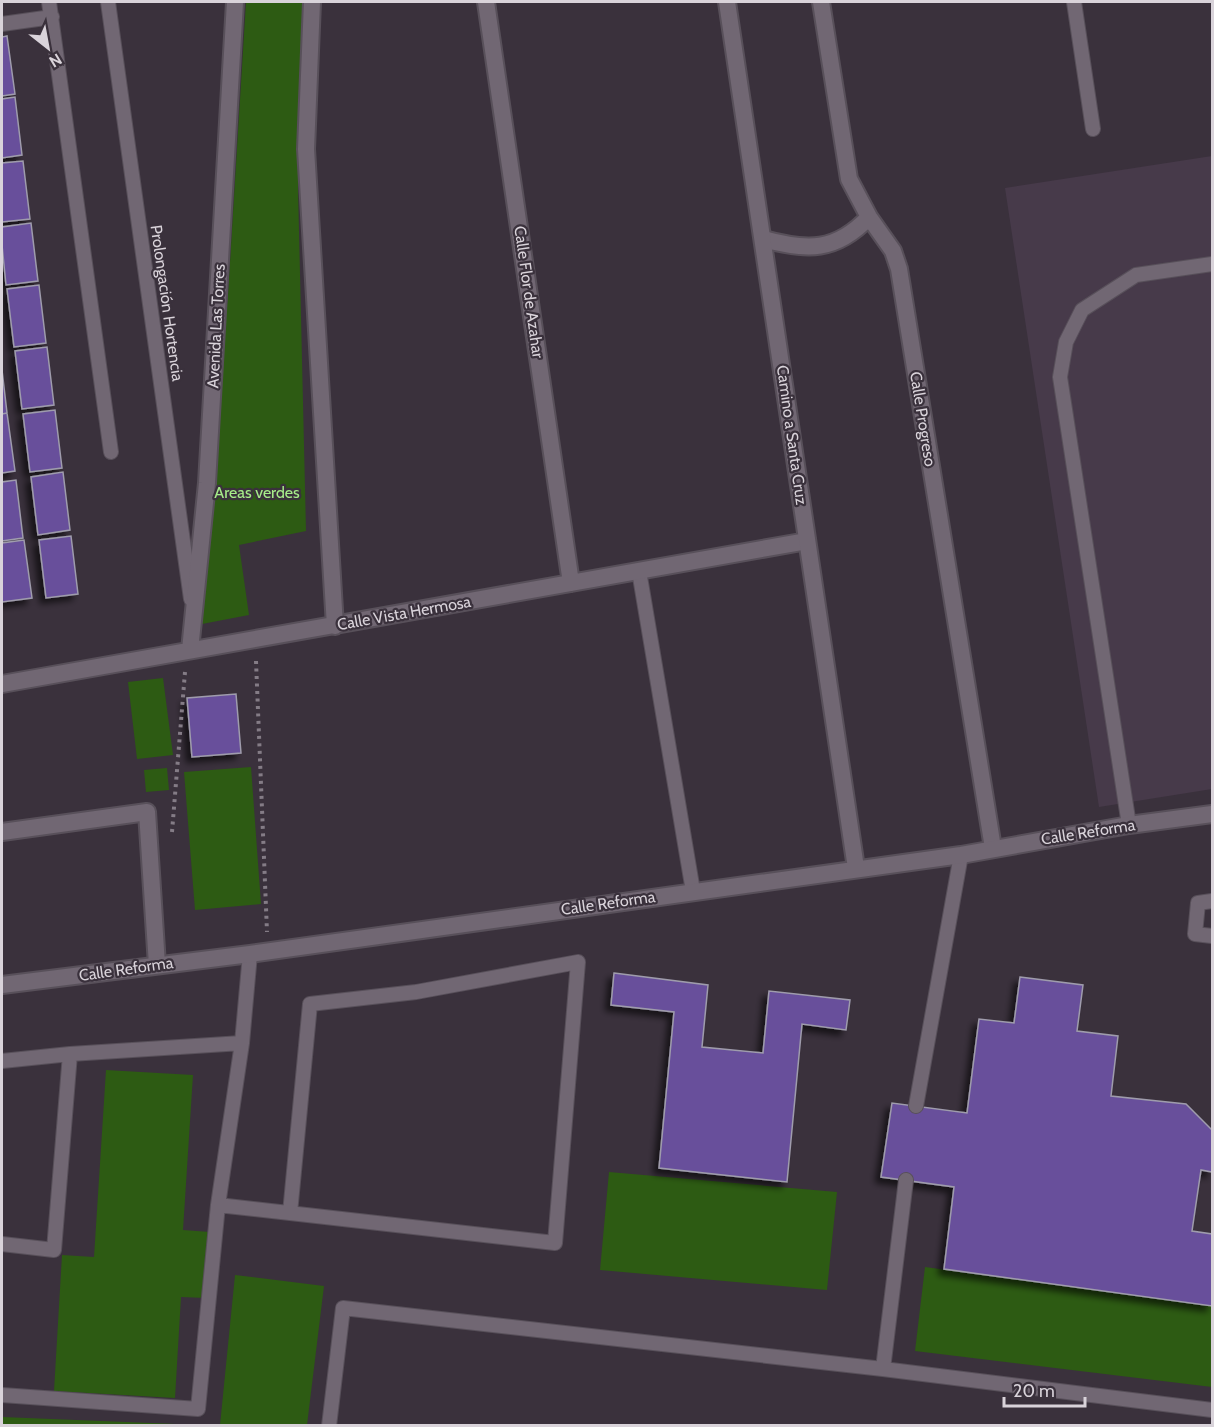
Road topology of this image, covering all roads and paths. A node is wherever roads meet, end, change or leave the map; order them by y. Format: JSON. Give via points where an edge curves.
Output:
{"nodes":[{"id":1,"x":50,"y":2,"type":"edge"},
{"id":2,"x":108,"y":2,"type":"edge"},
{"id":3,"x":235,"y":2,"type":"edge"},
{"id":4,"x":312,"y":2,"type":"edge"},
{"id":5,"x":486,"y":2,"type":"edge"},
{"id":6,"x":728,"y":2,"type":"edge"},
{"id":7,"x":821,"y":2,"type":"edge"},
{"id":8,"x":1074,"y":2,"type":"edge"},
{"id":9,"x":52,"y":17,"type":"junction"},
{"id":10,"x":2,"y":24,"type":"edge"},
{"id":11,"x":1093,"y":129,"type":"dead end"},
{"id":12,"x":869,"y":217,"type":"junction"},
{"id":13,"x":763,"y":239,"type":"junction"},
{"id":14,"x":1212,"y":264,"type":"edge"},
{"id":15,"x":111,"y":452,"type":"dead end"},
{"id":16,"x":807,"y":541,"type":"junction"},
{"id":17,"x":639,"y":571,"type":"junction"},
{"id":18,"x":571,"y":582,"type":"junction"},
{"id":19,"x":193,"y":610,"type":"junction"},
{"id":20,"x":335,"y":626,"type":"junction"},
{"id":21,"x":255,"y":639,"type":"junction"},
{"id":22,"x":188,"y":650,"type":"junction"},
{"id":23,"x":2,"y":684,"type":"edge"},
{"id":24,"x":1212,"y":814,"type":"edge"},
{"id":25,"x":1129,"y":825,"type":"junction"},
{"id":26,"x":2,"y":832,"type":"edge"},
{"id":27,"x":171,"y":841,"type":"dead end"},
{"id":28,"x":993,"y":848,"type":"junction"},
{"id":29,"x":961,"y":855,"type":"junction"},
{"id":30,"x":856,"y":868,"type":"junction"},
{"id":31,"x":693,"y":891,"type":"junction"},
{"id":32,"x":1212,"y":901,"type":"edge"},
{"id":33,"x":1212,"y":936,"type":"edge"},
{"id":34,"x":259,"y":952,"type":"junction"},
{"id":35,"x":157,"y":965,"type":"junction"},
{"id":36,"x":2,"y":986,"type":"edge"},
{"id":37,"x":242,"y":1043,"type":"junction"},
{"id":38,"x":70,"y":1054,"type":"junction"},
{"id":39,"x":2,"y":1061,"type":"edge"},
{"id":40,"x":916,"y":1106,"type":"dead end"},
{"id":41,"x":906,"y":1180,"type":"dead end"},
{"id":42,"x":218,"y":1204,"type":"junction"},
{"id":43,"x":290,"y":1212,"type":"junction"},
{"id":44,"x":2,"y":1244,"type":"edge"},
{"id":45,"x":883,"y":1369,"type":"junction"},
{"id":46,"x":2,"y":1395,"type":"edge"},
{"id":47,"x":1212,"y":1410,"type":"edge"},
{"id":48,"x":329,"y":1425,"type":"edge"}],
"edges":[{"from":1,"to":9,"type":"lane"},
{"from":2,"to":19,"type":"lane","name":"Prolongación Hortencia"},
{"from":3,"to":19,"type":"street","name":"Avenida Las Torres","via":[[207,483]]},
{"from":4,"to":20,"type":"street","via":[[306,149]]},
{"from":5,"to":18,"type":"street","name":"Calle Flor de Azahar"},
{"from":6,"to":13,"type":"street","name":"Camino a Santa Cruz"},
{"from":7,"to":12,"type":"street","name":"Calle Progreso","via":[[849,180]]},
{"from":8,"to":11,"type":"lane"},
{"from":9,"to":10,"type":"lane"},
{"from":9,"to":15,"type":"lane"},
{"from":12,"to":13,"type":"street","via":[[855,232],[826,246],[790,246]]},
{"from":12,"to":28,"type":"street","name":"Calle Progreso","via":[[893,251],[899,269]]},
{"from":13,"to":16,"type":"street","name":"Camino a Santa Cruz"},
{"from":14,"to":25,"type":"lane","via":[[1136,275],[1082,310],[1066,342],[1060,377]]},
{"from":16,"to":17,"type":"street","name":"Calle Vista Hermosa"},
{"from":16,"to":30,"type":"street","name":"Camino a Santa Cruz"},
{"from":17,"to":18,"type":"street","name":"Calle Vista Hermosa"},
{"from":17,"to":31,"type":"lane"},
{"from":18,"to":20,"type":"street","name":"Calle Vista Hermosa"},
{"from":19,"to":22,"type":"street","name":"Avenida Las Torres"},
{"from":20,"to":21,"type":"street","name":"Calle Vista Hermosa"},
{"from":21,"to":22,"type":"street","name":"Calle Vista Hermosa"},
{"from":21,"to":34,"type":"path"},
{"from":22,"to":23,"type":"street","name":"Calle Vista Hermosa"},
{"from":22,"to":27,"type":"path"},
{"from":24,"to":25,"type":"street","name":"Calle Reforma"},
{"from":25,"to":28,"type":"street","name":"Calle Reforma"},
{"from":26,"to":35,"type":"street","via":[[147,812]]},
{"from":28,"to":29,"type":"street","name":"Calle Reforma"},
{"from":29,"to":30,"type":"street","name":"Calle Reforma"},
{"from":29,"to":40,"type":"lane"},
{"from":30,"to":31,"type":"street","name":"Calle Reforma"},
{"from":31,"to":34,"type":"street","name":"Calle Reforma"},
{"from":32,"to":33,"type":"lane","via":[[1198,903],[1195,934]]},
{"from":34,"to":35,"type":"street","name":"Calle Reforma"},
{"from":34,"to":37,"type":"lane"},
{"from":35,"to":36,"type":"street","name":"Calle Reforma"},
{"from":37,"to":38,"type":"lane"},
{"from":37,"to":42,"type":"lane"},
{"from":38,"to":39,"type":"lane"},
{"from":38,"to":44,"type":"lane","via":[[54,1250]]},
{"from":41,"to":45,"type":"lane"},
{"from":42,"to":43,"type":"lane"},
{"from":42,"to":46,"type":"lane","via":[[198,1409]]},
{"from":43,"to":43,"type":"lane","via":[[555,1243],[578,962],[416,992],[310,1004]]},
{"from":45,"to":47,"type":"lane"},
{"from":45,"to":48,"type":"lane","via":[[343,1308]]}]}
